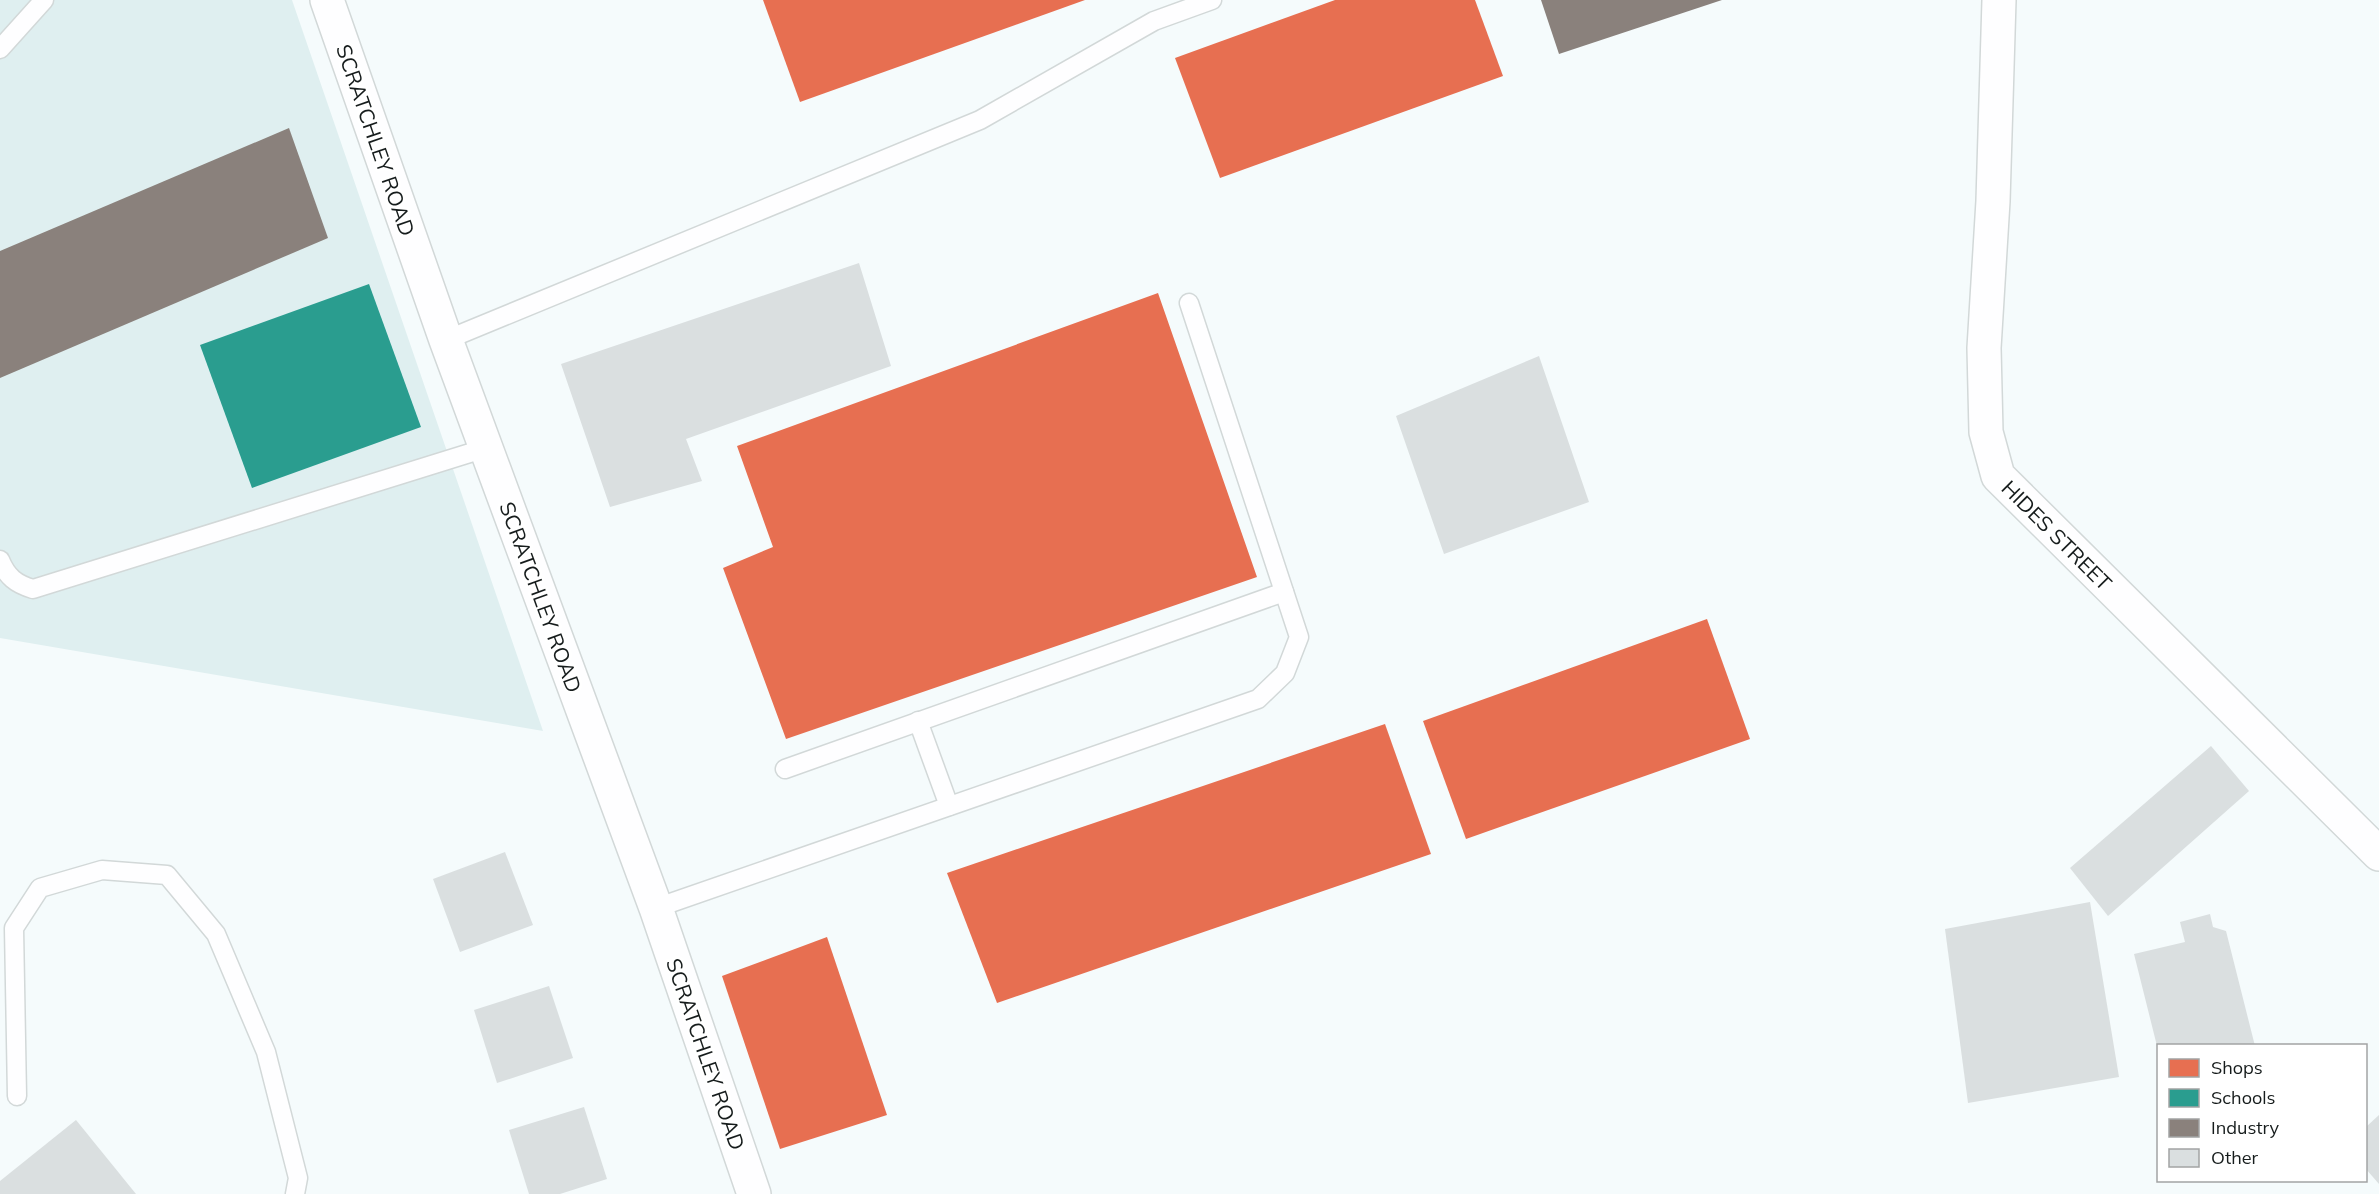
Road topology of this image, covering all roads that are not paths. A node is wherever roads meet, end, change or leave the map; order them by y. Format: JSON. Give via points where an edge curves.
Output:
{"nodes":[{"id":1,"x":44,"y":0,"type":"edge"},
{"id":2,"x":327,"y":0,"type":"edge"},
{"id":3,"x":1212,"y":0,"type":"edge"},
{"id":4,"x":2000,"y":0,"type":"edge"},
{"id":5,"x":0,"y":49,"type":"edge"},
{"id":6,"x":1189,"y":303,"type":"dead end"},
{"id":7,"x":446,"y":340,"type":"junction"},
{"id":8,"x":486,"y":448,"type":"junction"},
{"id":9,"x":0,"y":560,"type":"edge"},
{"id":10,"x":1284,"y":592,"type":"junction"},
{"id":11,"x":918,"y":721,"type":"junction"},
{"id":12,"x":785,"y":769,"type":"dead end"},
{"id":13,"x":949,"y":806,"type":"junction"},
{"id":14,"x":2379,"y":854,"type":"edge"},
{"id":15,"x":656,"y":908,"type":"junction"},
{"id":16,"x":17,"y":1095,"type":"dead end"},
{"id":17,"x":295,"y":1194,"type":"edge"},
{"id":18,"x":754,"y":1194,"type":"edge"}],
"edges":[{"from":1,"to":5,"type":"lane"},
{"from":2,"to":7,"type":"main road","name":"SCRATCHLEY ROAD"},
{"from":3,"to":7,"type":"lane","via":[[1154,21],[980,120]]},
{"from":4,"to":14,"type":"main road","name":"HIDES STREET","via":[[1984,348],[1986,432],[1998,476]]},
{"from":6,"to":10,"type":"lane"},
{"from":7,"to":8,"type":"main road","name":"SCRATCHLEY ROAD"},
{"from":8,"to":9,"type":"lane","via":[[33,589],[16,584]]},
{"from":8,"to":15,"type":"main road","name":"SCRATCHLEY ROAD"},
{"from":10,"to":11,"type":"lane"},
{"from":10,"to":13,"type":"lane","via":[[1299,637],[1285,673],[1258,699]]},
{"from":11,"to":12,"type":"lane"},
{"from":11,"to":13,"type":"lane"},
{"from":13,"to":15,"type":"lane"},
{"from":15,"to":18,"type":"main road","name":"SCRATCHLEY ROAD"},
{"from":16,"to":17,"type":"lane","via":[[14,928],[40,888],[102,870],[167,875],[216,934],[266,1052],[298,1178]]}]}
